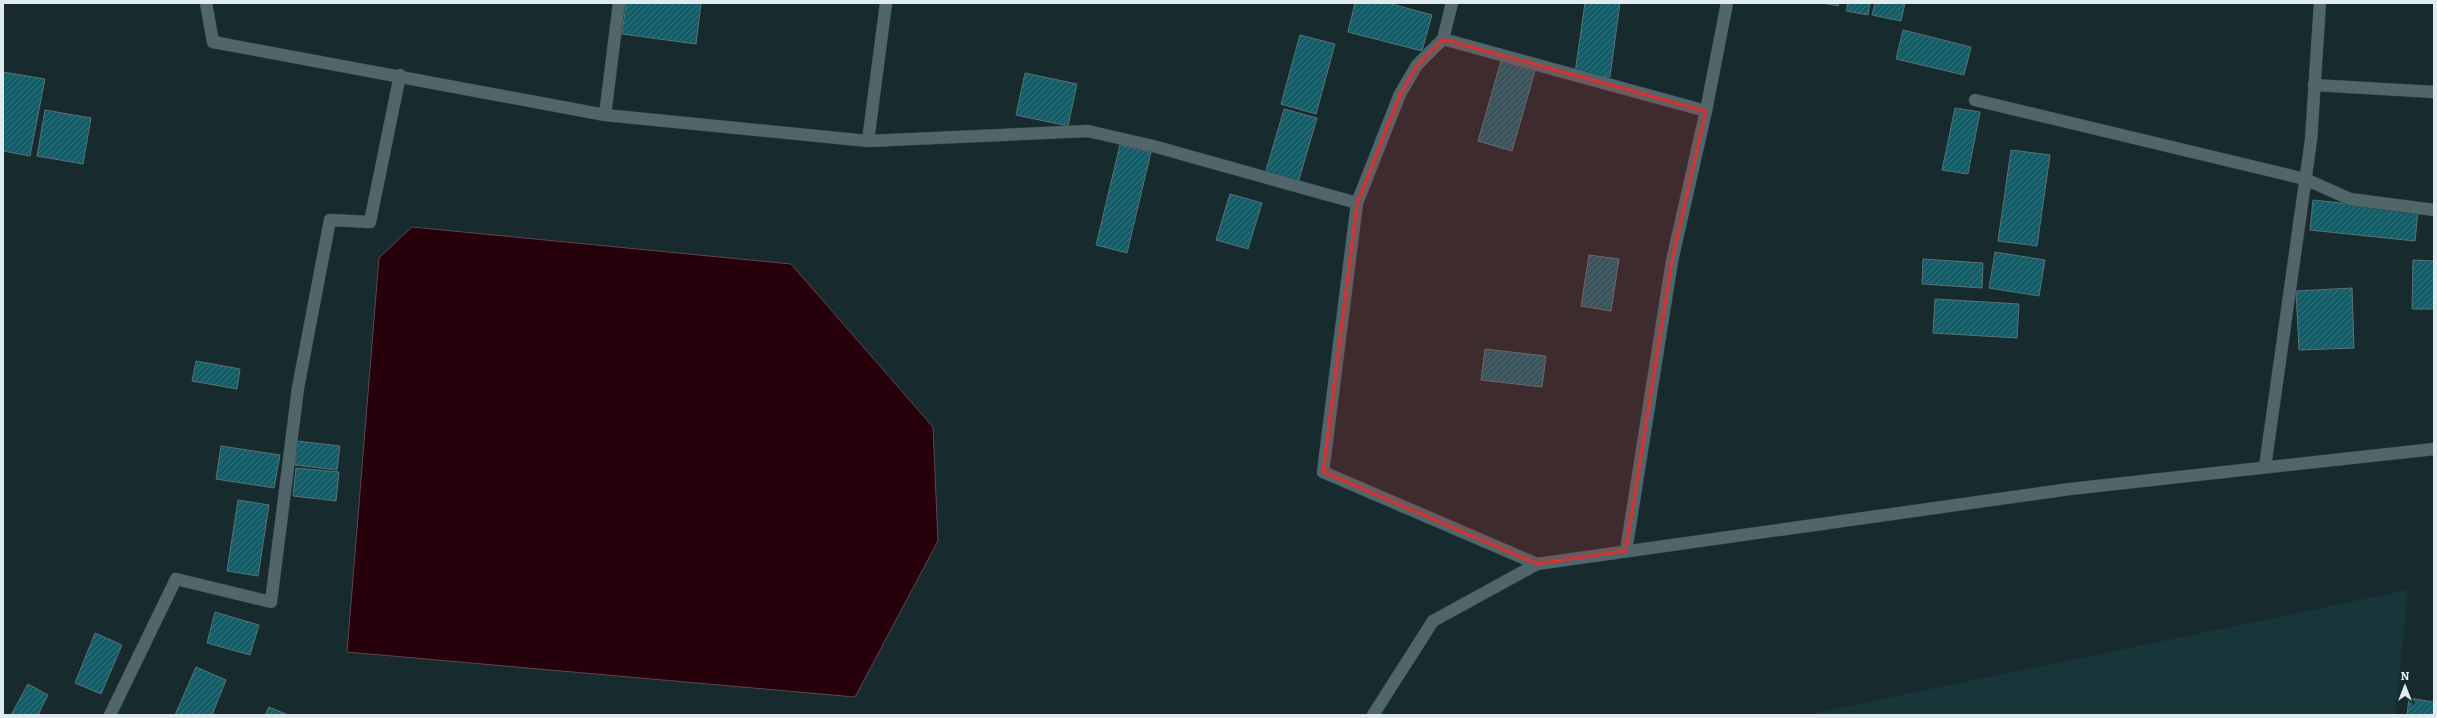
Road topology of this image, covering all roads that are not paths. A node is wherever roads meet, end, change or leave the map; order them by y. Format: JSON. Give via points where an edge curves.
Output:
{"nodes":[{"id":1,"x":206,"y":3,"type":"edge"},
{"id":2,"x":619,"y":3,"type":"edge"},
{"id":3,"x":886,"y":3,"type":"edge"},
{"id":4,"x":1452,"y":3,"type":"edge"},
{"id":5,"x":1727,"y":3,"type":"edge"},
{"id":6,"x":2320,"y":3,"type":"edge"},
{"id":7,"x":1444,"y":39,"type":"junction"},
{"id":8,"x":400,"y":75,"type":"junction"},
{"id":9,"x":2314,"y":85,"type":"junction"},
{"id":10,"x":2434,"y":92,"type":"edge"},
{"id":11,"x":1976,"y":100,"type":"dead end"},
{"id":12,"x":1706,"y":111,"type":"junction"},
{"id":13,"x":605,"y":115,"type":"junction"},
{"id":14,"x":868,"y":141,"type":"junction"},
{"id":15,"x":2305,"y":179,"type":"junction"},
{"id":16,"x":1357,"y":203,"type":"junction"},
{"id":17,"x":2434,"y":210,"type":"edge"},
{"id":18,"x":2434,"y":449,"type":"edge"},
{"id":19,"x":2266,"y":467,"type":"junction"},
{"id":20,"x":1626,"y":551,"type":"junction"},
{"id":21,"x":1537,"y":564,"type":"junction"},
{"id":22,"x":110,"y":715,"type":"edge"},
{"id":23,"x":1372,"y":715,"type":"edge"}],
"edges":[{"from":1,"to":8,"type":"street","via":[[213,42]]},
{"from":2,"to":13,"type":"street"},
{"from":3,"to":14,"type":"street"},
{"from":4,"to":7,"type":"street"},
{"from":5,"to":12,"type":"street"},
{"from":6,"to":9,"type":"street"},
{"from":7,"to":12,"type":"street"},
{"from":7,"to":16,"type":"street","via":[[1417,65],[1400,94]]},
{"from":8,"to":13,"type":"street"},
{"from":8,"to":22,"type":"street","via":[[370,222],[330,220],[298,388],[271,602],[176,579]]},
{"from":9,"to":10,"type":"street"},
{"from":9,"to":15,"type":"street"},
{"from":11,"to":15,"type":"street"},
{"from":12,"to":20,"type":"street","via":[[1672,261]]},
{"from":13,"to":14,"type":"street"},
{"from":14,"to":16,"type":"street","via":[[1088,130]]},
{"from":15,"to":17,"type":"street","via":[[2350,199]]},
{"from":15,"to":19,"type":"street"},
{"from":16,"to":21,"type":"street","via":[[1323,472]]},
{"from":18,"to":19,"type":"street"},
{"from":19,"to":20,"type":"street","via":[[2070,489]]},
{"from":20,"to":21,"type":"street"},
{"from":21,"to":23,"type":"street","via":[[1433,621]]}]}
